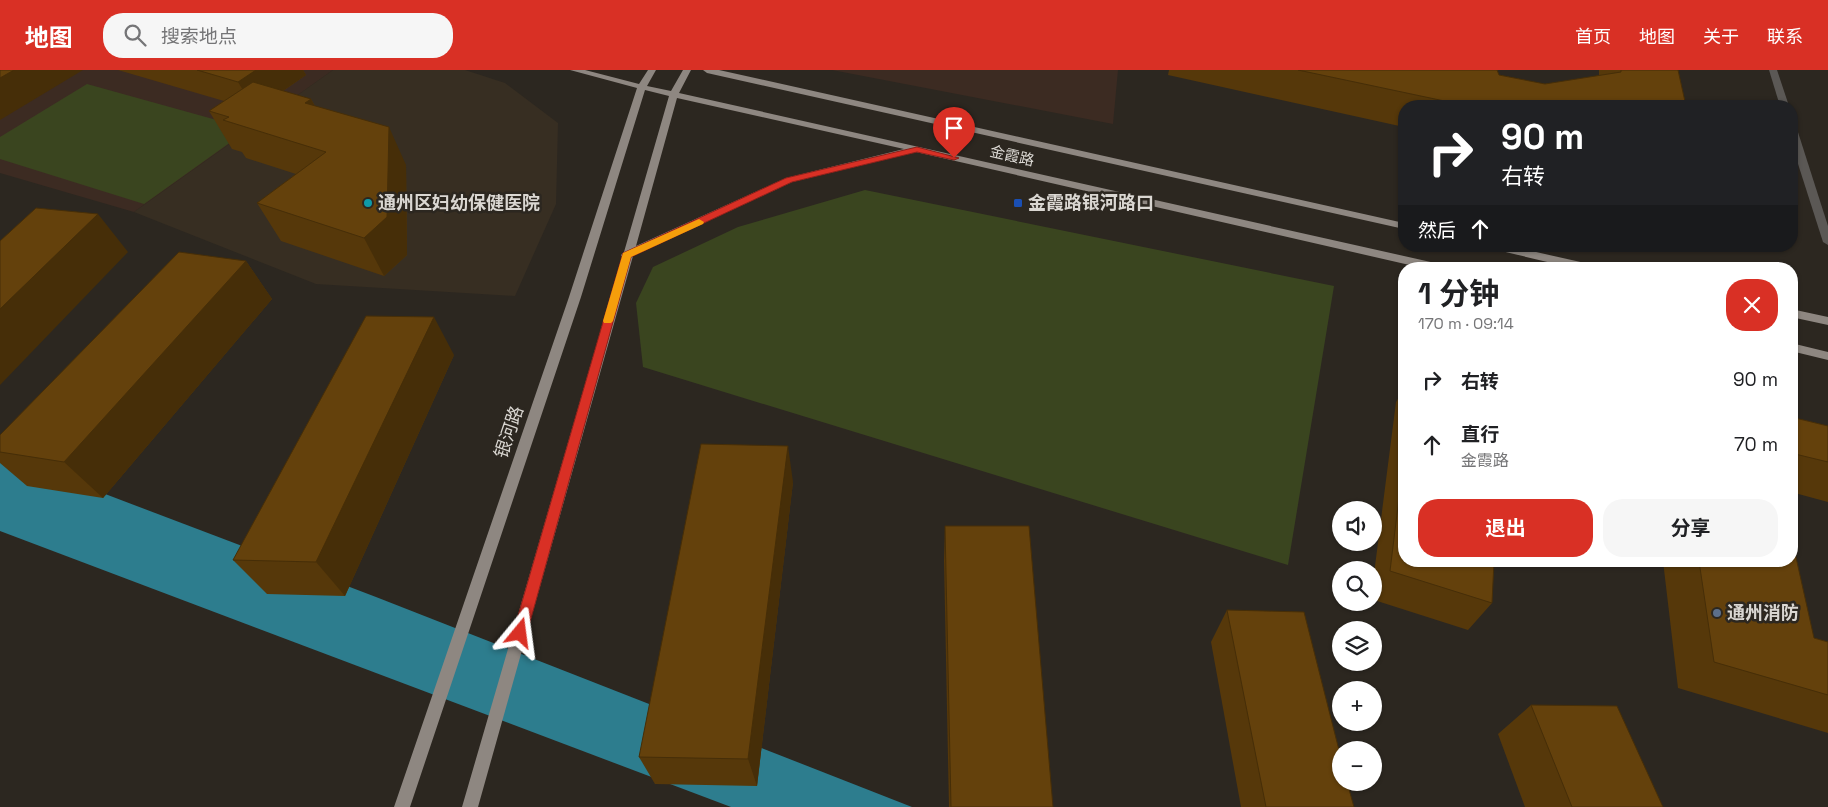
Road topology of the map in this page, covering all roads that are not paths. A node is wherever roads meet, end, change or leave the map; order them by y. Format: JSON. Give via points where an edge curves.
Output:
{"nodes":[{"id":1,"x":574,"y":70,"type":"edge"},
{"id":2,"x":652,"y":70,"type":"edge"},
{"id":3,"x":687,"y":70,"type":"edge"},
{"id":4,"x":707,"y":70,"type":"edge"},
{"id":5,"x":1773,"y":70,"type":"edge"},
{"id":6,"x":642,"y":87,"type":"junction"},
{"id":7,"x":674,"y":94,"type":"junction"},
{"id":8,"x":1783,"y":100,"type":"edge"},
{"id":9,"x":1798,"y":148,"type":"edge"},
{"id":10,"x":917,"y":149,"type":"junction"},
{"id":11,"x":1398,"y":225,"type":"edge"},
{"id":12,"x":1828,"y":242,"type":"edge"},
{"id":13,"x":1519,"y":252,"type":"edge"},
{"id":14,"x":626,"y":255,"type":"junction"},
{"id":15,"x":1413,"y":262,"type":"edge"},
{"id":16,"x":1563,"y":262,"type":"edge"},
{"id":17,"x":1798,"y":315,"type":"edge"},
{"id":18,"x":1828,"y":321,"type":"edge"},
{"id":19,"x":1798,"y":349,"type":"edge"},
{"id":20,"x":1828,"y":356,"type":"edge"},
{"id":21,"x":402,"y":807,"type":"edge"},
{"id":22,"x":470,"y":807,"type":"edge"}],
"edges":[{"from":1,"to":6,"type":"main road","name":"金霞路"},
{"from":2,"to":6,"type":"main road","name":"银河路"},
{"from":3,"to":7,"type":"main road"},
{"from":4,"to":11,"type":"main road","name":"金霞路"},
{"from":5,"to":8,"type":"street"},
{"from":6,"to":7,"type":"main road","name":"金霞路"},
{"from":6,"to":21,"type":"main road","name":"银河路","via":[[576,297]]},
{"from":7,"to":10,"type":"main road","name":"金霞路"},
{"from":7,"to":14,"type":"main road"},
{"from":9,"to":12,"type":"street"},
{"from":10,"to":14,"type":"main road","via":[[789,180]]},
{"from":10,"to":15,"type":"main road","name":"金霞路"},
{"from":13,"to":16,"type":"main road"},
{"from":14,"to":22,"type":"main road"},
{"from":17,"to":18,"type":"main road"},
{"from":19,"to":20,"type":"main road"}]}
